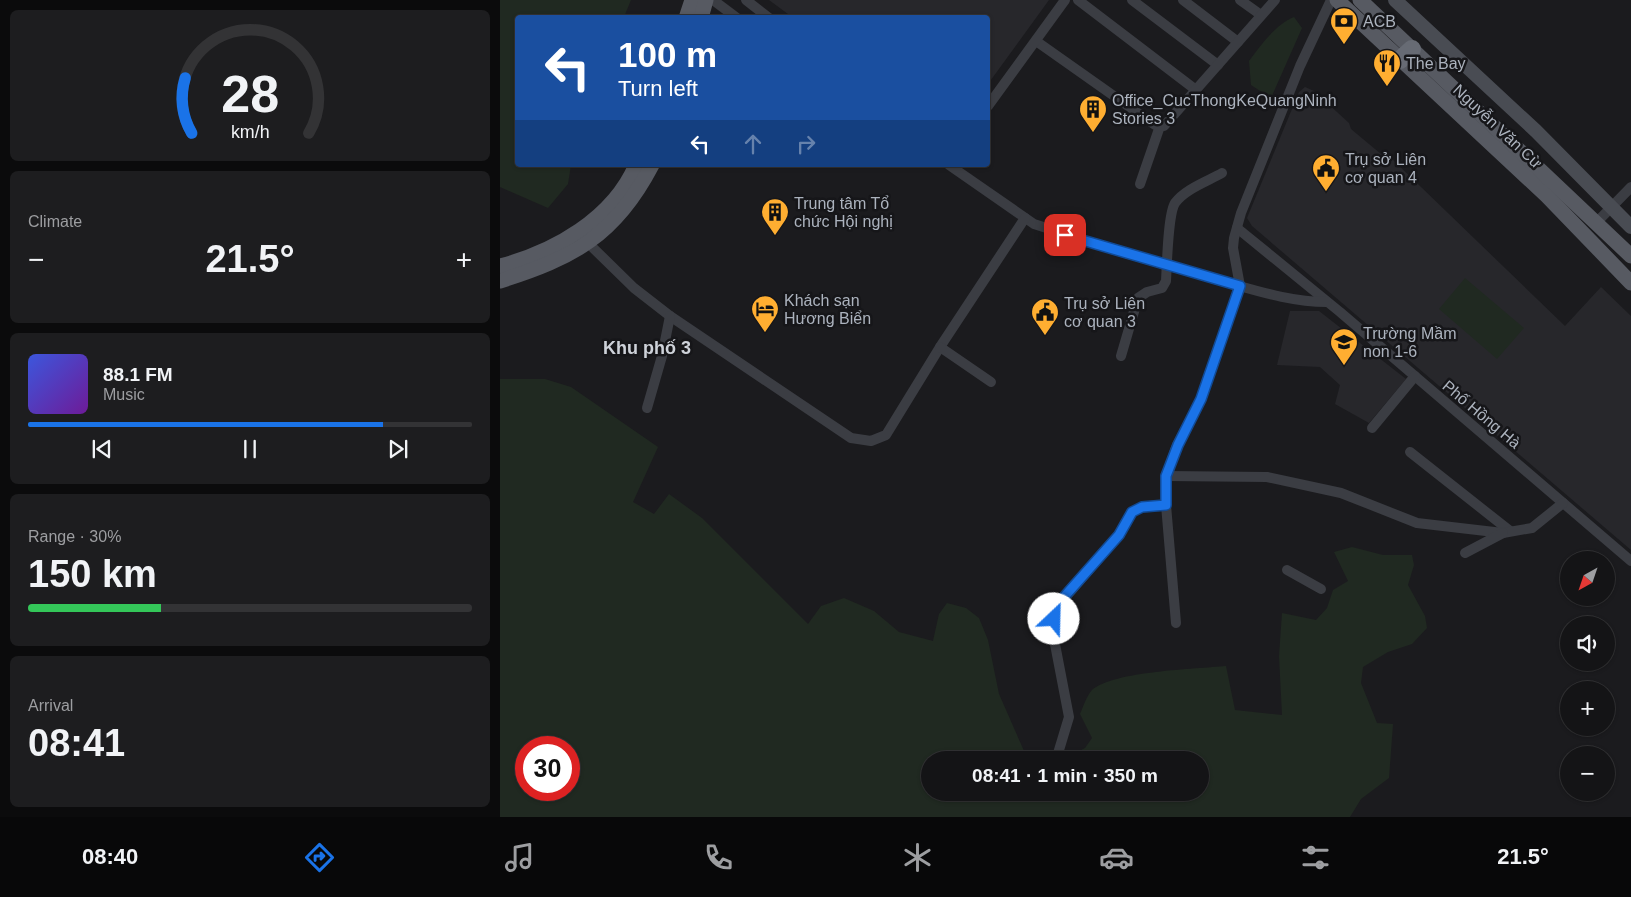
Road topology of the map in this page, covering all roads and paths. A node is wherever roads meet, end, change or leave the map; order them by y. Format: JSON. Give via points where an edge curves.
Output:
{"nodes":[{"id":1,"x":692,"y":0,"type":"edge"},
{"id":2,"x":706,"y":0,"type":"edge"},
{"id":3,"x":713,"y":0,"type":"edge"},
{"id":4,"x":746,"y":0,"type":"edge"},
{"id":5,"x":1065,"y":0,"type":"edge"},
{"id":6,"x":1078,"y":0,"type":"edge"},
{"id":7,"x":1132,"y":0,"type":"edge"},
{"id":8,"x":1183,"y":0,"type":"edge"},
{"id":9,"x":1240,"y":0,"type":"edge"},
{"id":10,"x":1275,"y":0,"type":"edge"},
{"id":11,"x":1331,"y":0,"type":"edge"},
{"id":12,"x":1337,"y":0,"type":"edge"},
{"id":13,"x":1360,"y":0,"type":"edge"},
{"id":14,"x":1395,"y":0,"type":"edge"},
{"id":15,"x":687,"y":15,"type":"edge"},
{"id":16,"x":702,"y":15,"type":"edge"},
{"id":17,"x":733,"y":15,"type":"edge"},
{"id":18,"x":765,"y":15,"type":"edge"},
{"id":19,"x":1261,"y":15,"type":"junction"},
{"id":20,"x":1036,"y":41,"type":"junction"},
{"id":21,"x":1238,"y":42,"type":"junction"},
{"id":22,"x":1406,"y":55,"type":"junction"},
{"id":23,"x":1218,"y":65,"type":"junction"},
{"id":24,"x":1196,"y":90,"type":"junction"},
{"id":25,"x":990,"y":103,"type":"edge"},
{"id":26,"x":1160,"y":126,"type":"junction"},
{"id":27,"x":635,"y":167,"type":"edge"},
{"id":28,"x":651,"y":167,"type":"edge"},
{"id":29,"x":952,"y":167,"type":"edge"},
{"id":30,"x":1222,"y":173,"type":"dead end"},
{"id":31,"x":1140,"y":184,"type":"dead end"},
{"id":32,"x":1631,"y":186,"type":"edge"},
{"id":33,"x":1611,"y":208,"type":"junction"},
{"id":34,"x":1025,"y":218,"type":"junction"},
{"id":35,"x":1595,"y":224,"type":"junction"},
{"id":36,"x":1631,"y":227,"type":"edge"},
{"id":37,"x":1237,"y":228,"type":"junction"},
{"id":38,"x":588,"y":243,"type":"junction"},
{"id":39,"x":1631,"y":256,"type":"edge"},
{"id":40,"x":500,"y":266,"type":"edge"},
{"id":41,"x":500,"y":281,"type":"edge"},
{"id":42,"x":1631,"y":283,"type":"edge"},
{"id":43,"x":1240,"y":286,"type":"junction"},
{"id":44,"x":1327,"y":302,"type":"junction"},
{"id":45,"x":670,"y":316,"type":"junction"},
{"id":46,"x":940,"y":347,"type":"junction"},
{"id":47,"x":1121,"y":356,"type":"dead end"},
{"id":48,"x":1414,"y":376,"type":"junction"},
{"id":49,"x":991,"y":382,"type":"dead end"},
{"id":50,"x":647,"y":408,"type":"dead end"},
{"id":51,"x":1372,"y":428,"type":"dead end"},
{"id":52,"x":1410,"y":452,"type":"dead end"},
{"id":53,"x":1166,"y":476,"type":"junction"},
{"id":54,"x":1563,"y":503,"type":"junction"},
{"id":55,"x":1166,"y":505,"type":"junction"},
{"id":56,"x":1506,"y":532,"type":"junction"},
{"id":57,"x":1465,"y":553,"type":"dead end"},
{"id":58,"x":1631,"y":562,"type":"edge"},
{"id":59,"x":1286,"y":570,"type":"dead end"},
{"id":60,"x":1321,"y":589,"type":"dead end"},
{"id":61,"x":1176,"y":623,"type":"dead end"},
{"id":62,"x":1059,"y":751,"type":"edge"}],
"edges":[{"from":1,"to":15,"type":"main road"},
{"from":2,"to":16,"type":"main road"},
{"from":3,"to":17,"type":"street"},
{"from":4,"to":18,"type":"street"},
{"from":5,"to":20,"type":"street"},
{"from":6,"to":24,"type":"street"},
{"from":7,"to":23,"type":"street"},
{"from":8,"to":21,"type":"street"},
{"from":9,"to":19,"type":"street"},
{"from":10,"to":19,"type":"street"},
{"from":11,"to":37,"type":"street","via":[[1274,129]]},
{"from":12,"to":22,"type":"main road","name":"Nguyễn Văn Cừ"},
{"from":13,"to":22,"type":"main road","name":"Nguyễn Văn Cừ"},
{"from":14,"to":33,"type":"street","name":"Nguyễn Văn Cừ","via":[[1536,131]]},
{"from":19,"to":21,"type":"street"},
{"from":20,"to":25,"type":"street"},
{"from":20,"to":26,"type":"street"},
{"from":21,"to":23,"type":"street"},
{"from":22,"to":35,"type":"main road","name":"Nguyễn Văn Cừ"},
{"from":22,"to":42,"type":"main road","name":"Nguyễn Văn Cừ"},
{"from":23,"to":24,"type":"street"},
{"from":24,"to":26,"type":"street","via":[[1168,124]]},
{"from":26,"to":31,"type":"street"},
{"from":27,"to":40,"type":"main road","via":[[604,211],[588,224],[561,243]]},
{"from":28,"to":38,"type":"main road","via":[[626,207],[611,225]]},
{"from":29,"to":34,"type":"street"},
{"from":30,"to":47,"type":"street","via":[[1175,203],[1166,281],[1162,288],[1138,298]]},
{"from":32,"to":33,"type":"street"},
{"from":33,"to":35,"type":"street"},
{"from":33,"to":36,"type":"street","name":"Nguyễn Văn Cừ"},
{"from":34,"to":43,"type":"street","bridge":true,"via":[[1041,227]]},
{"from":34,"to":46,"type":"street"},
{"from":35,"to":39,"type":"main road","name":"Nguyễn Văn Cừ"},
{"from":37,"to":43,"type":"street","via":[[1234,248]]},
{"from":37,"to":44,"type":"street","name":"Phố Hồng Hà"},
{"from":38,"to":41,"type":"main road","via":[[565,258]]},
{"from":38,"to":45,"type":"street","via":[[634,288]]},
{"from":43,"to":44,"type":"street","via":[[1294,300]]},
{"from":43,"to":53,"type":"street","via":[[1201,399]]},
{"from":44,"to":48,"type":"street","name":"Phố Hồng Hà"},
{"from":45,"to":46,"type":"street","via":[[851,438],[860,440],[871,441],[886,435]]},
{"from":45,"to":50,"type":"street"},
{"from":46,"to":49,"type":"street"},
{"from":48,"to":51,"type":"street"},
{"from":48,"to":54,"type":"street","name":"Phố Hồng Hà"},
{"from":52,"to":56,"type":"street"},
{"from":53,"to":55,"type":"street"},
{"from":53,"to":56,"type":"street","via":[[1267,477],[1340,493],[1417,523]]},
{"from":54,"to":56,"type":"street","via":[[1532,528]]},
{"from":54,"to":58,"type":"street","name":"Phố Hồng Hà"},
{"from":55,"to":61,"type":"street"},
{"from":55,"to":62,"type":"street","via":[[1142,507],[1132,512],[1119,535],[1058,606],[1054,639],[1069,717]]},
{"from":56,"to":57,"type":"street"},
{"from":59,"to":60,"type":"street"}]}
